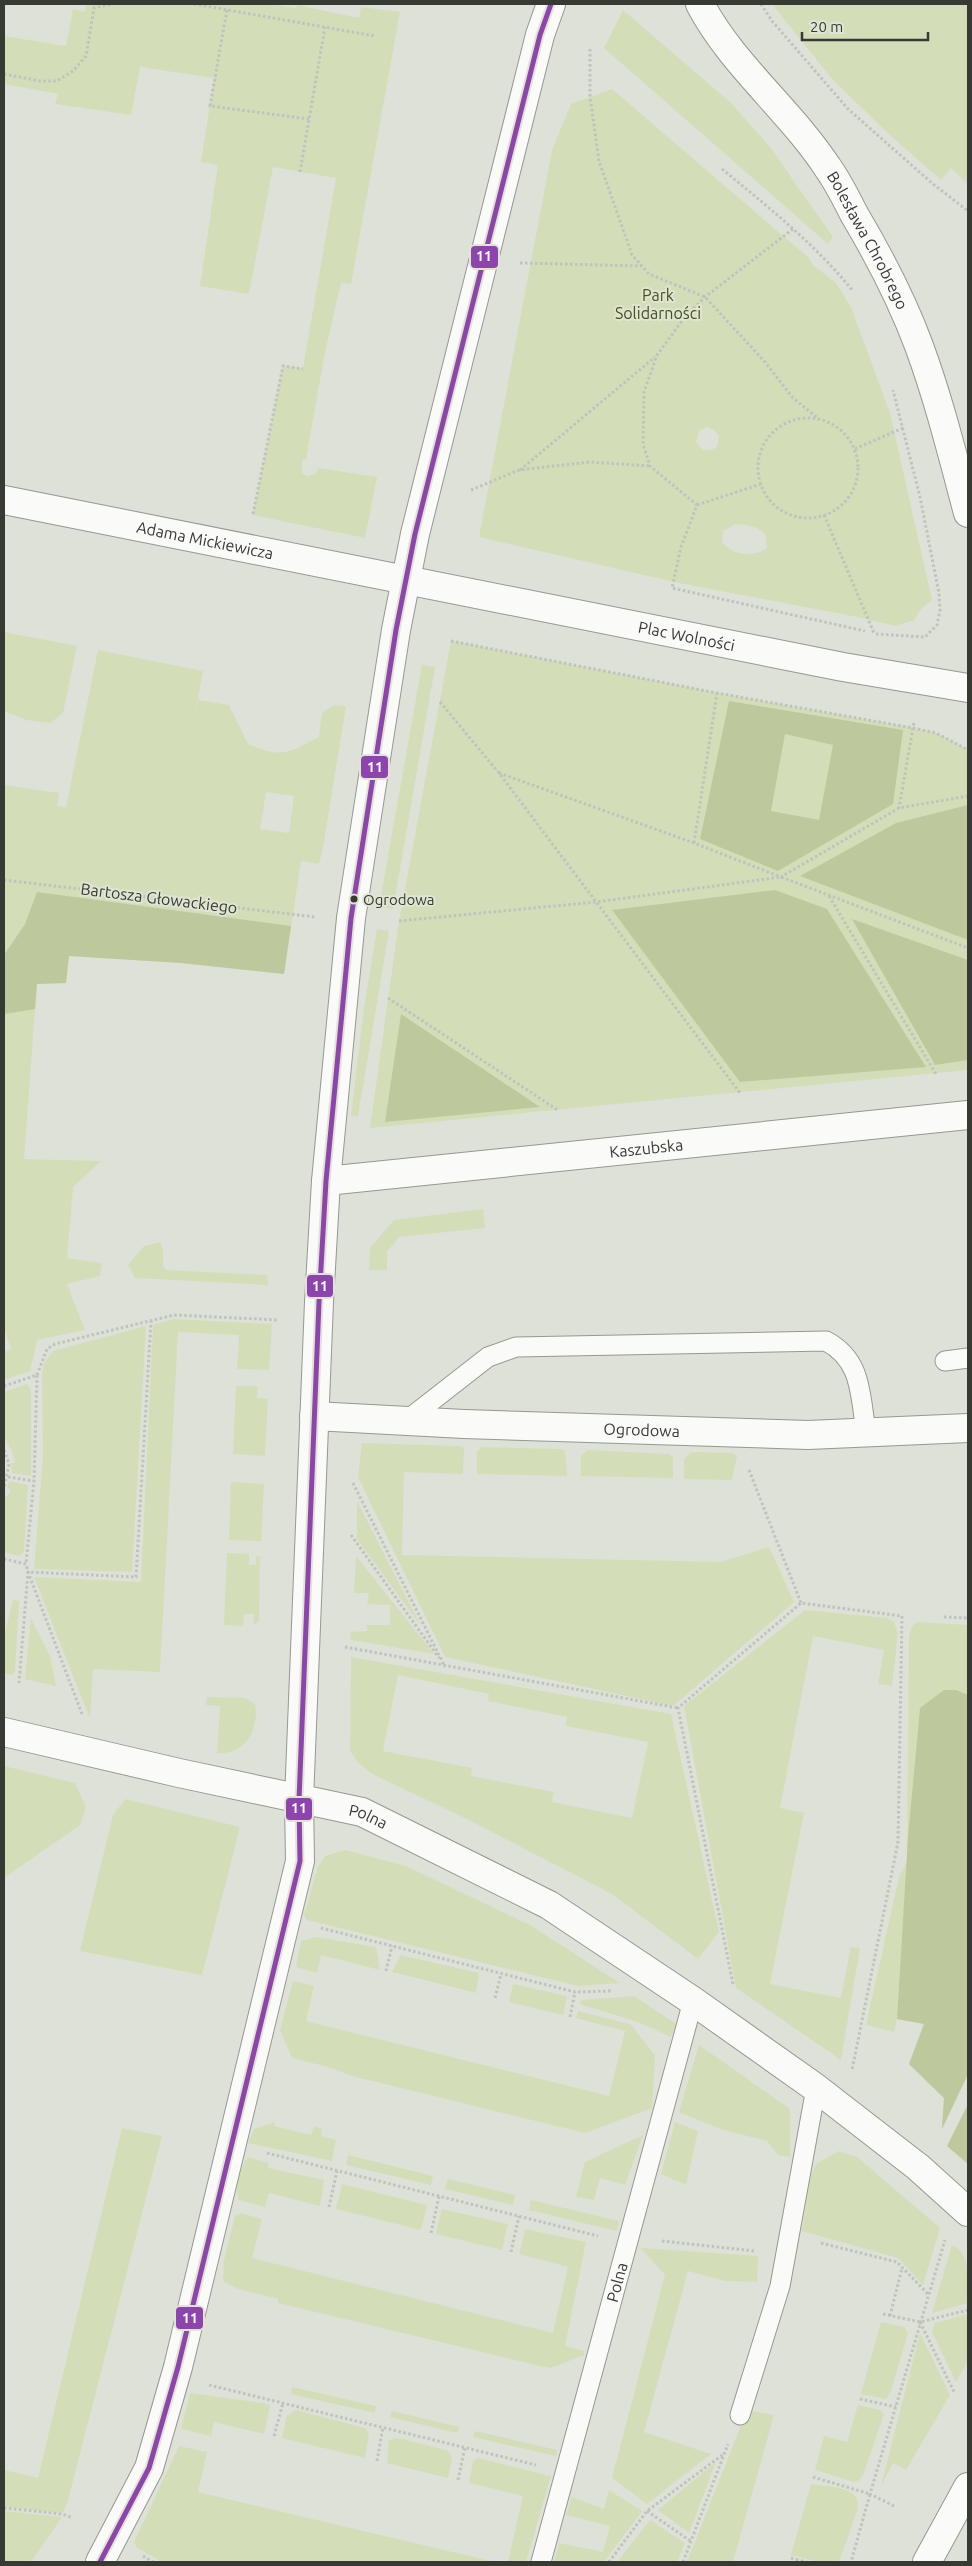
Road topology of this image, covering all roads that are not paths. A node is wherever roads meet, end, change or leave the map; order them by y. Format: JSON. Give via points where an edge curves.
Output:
{"nodes":[{"id":1,"x":551,"y":4,"type":"edge"},
{"id":2,"x":700,"y":4,"type":"edge"},
{"id":3,"x":4,"y":500,"type":"edge"},
{"id":4,"x":968,"y":513,"type":"edge"},
{"id":5,"x":406,"y":580,"type":"junction"},
{"id":6,"x":968,"y":688,"type":"edge"},
{"id":7,"x":968,"y":1115,"type":"edge"},
{"id":8,"x":326,"y":1181,"type":"junction"},
{"id":9,"x":968,"y":1358,"type":"edge"},
{"id":10,"x":945,"y":1361,"type":"dead end"},
{"id":11,"x":314,"y":1416,"type":"junction"},
{"id":12,"x":406,"y":1421,"type":"junction"},
{"id":13,"x":968,"y":1428,"type":"edge"},
{"id":14,"x":866,"y":1432,"type":"junction"},
{"id":15,"x":4,"y":1732,"type":"edge"},
{"id":16,"x":299,"y":1800,"type":"junction"},
{"id":17,"x":693,"y":2001,"type":"junction"},
{"id":18,"x":816,"y":2088,"type":"junction"},
{"id":19,"x":968,"y":2212,"type":"edge"},
{"id":20,"x":740,"y":2415,"type":"road end"},
{"id":21,"x":968,"y":2487,"type":"edge"},
{"id":22,"x":100,"y":2562,"type":"edge"},
{"id":23,"x":541,"y":2562,"type":"edge"},
{"id":24,"x":927,"y":2562,"type":"edge"}],
"edges":[{"from":1,"to":5,"type":"street","via":[[542,28]]},
{"from":2,"to":4,"type":"street","name":"Bolesława Chrobrego","via":[[734,54],[828,167],[874,248],[919,345]]},
{"from":3,"to":5,"type":"street","name":"Adama Mickiewicza"},
{"from":5,"to":6,"type":"street","name":"Plac Wolności","via":[[894,677]]},
{"from":5,"to":8,"type":"street","via":[[351,918]]},
{"from":7,"to":8,"type":"street","name":"Kaszubska"},
{"from":8,"to":11,"type":"street"},
{"from":9,"to":10,"type":"lane"},
{"from":11,"to":12,"type":"street","name":"Ogrodowa"},
{"from":11,"to":16,"type":"street"},
{"from":12,"to":14,"type":"street","name":"Ogrodowa","via":[[808,1435]]},
{"from":12,"to":14,"type":"lane","via":[[488,1357],[516,1347],[826,1341],[840,1349],[852,1363]]},
{"from":13,"to":14,"type":"street","name":"Ogrodowa"},
{"from":15,"to":16,"type":"street","name":"Polna"},
{"from":16,"to":17,"type":"street","name":"Polna","via":[[362,1812],[549,1905]]},
{"from":16,"to":22,"type":"street","via":[[300,1860],[178,2367],[149,2468]]},
{"from":17,"to":18,"type":"street","name":"Polna"},
{"from":17,"to":23,"type":"lane","name":"Polna"},
{"from":18,"to":19,"type":"street","name":"Polna","via":[[918,2167]]},
{"from":18,"to":20,"type":"lane","via":[[780,2286]]},
{"from":21,"to":24,"type":"street"}]}
